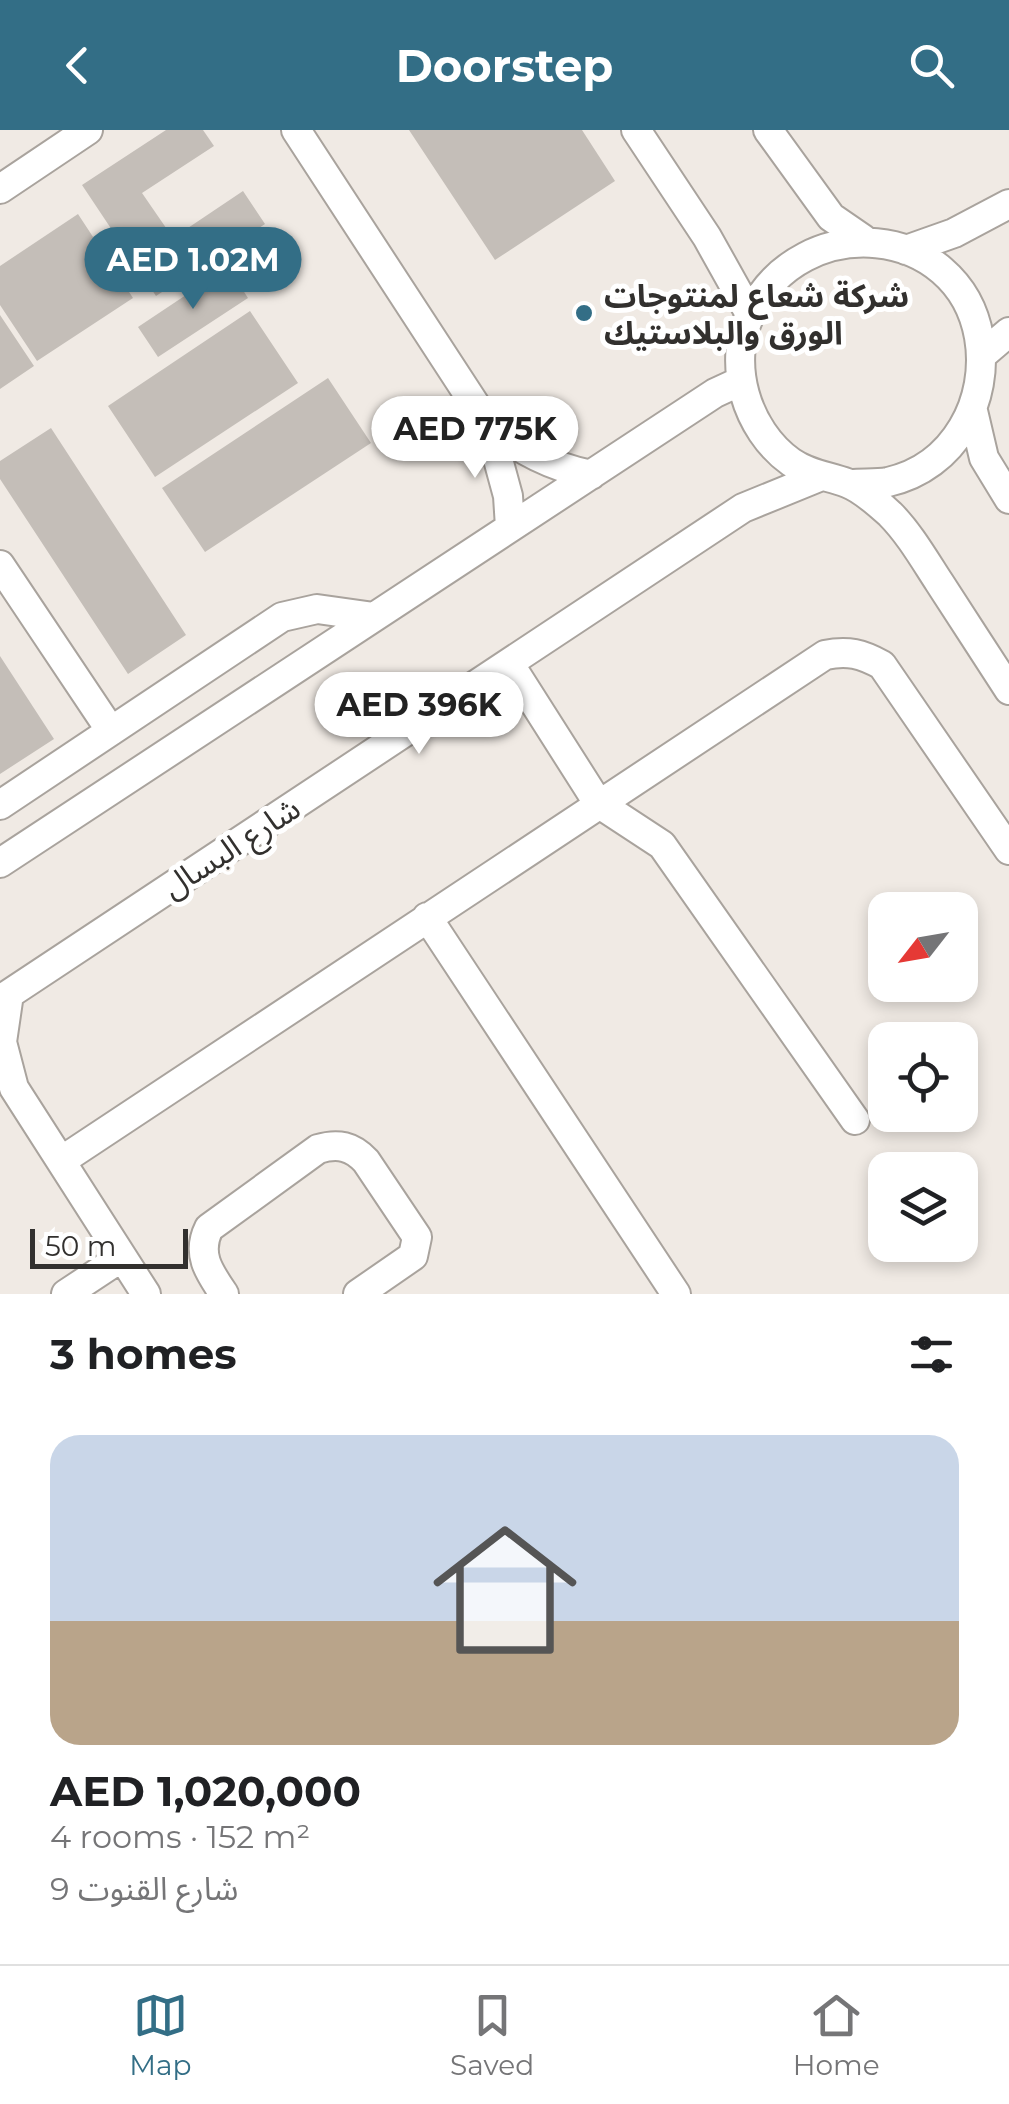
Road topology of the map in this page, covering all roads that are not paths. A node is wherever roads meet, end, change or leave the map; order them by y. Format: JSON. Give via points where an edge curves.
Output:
{"nodes":[{"id":1,"x":88,"y":130,"type":"edge"},
{"id":2,"x":296,"y":130,"type":"edge"},
{"id":3,"x":636,"y":130,"type":"edge"},
{"id":4,"x":768,"y":130,"type":"edge"},
{"id":5,"x":0,"y":189,"type":"edge"},
{"id":6,"x":1009,"y":204,"type":"edge"},
{"id":7,"x":862,"y":240,"type":"junction"},
{"id":8,"x":906,"y":250,"type":"junction"},
{"id":9,"x":750,"y":314,"type":"junction"},
{"id":10,"x":1009,"y":332,"type":"edge"},
{"id":11,"x":982,"y":355,"type":"junction"},
{"id":12,"x":742,"y":381,"type":"junction"},
{"id":13,"x":973,"y":411,"type":"junction"},
{"id":14,"x":489,"y":426,"type":"junction"},
{"id":15,"x":591,"y":475,"type":"junction"},
{"id":16,"x":820,"y":477,"type":"junction"},
{"id":17,"x":851,"y":484,"type":"junction"},
{"id":18,"x":1009,"y":499,"type":"edge"},
{"id":19,"x":510,"y":527,"type":"junction"},
{"id":20,"x":0,"y":565,"type":"edge"},
{"id":21,"x":374,"y":617,"type":"junction"},
{"id":22,"x":509,"y":663,"type":"junction"},
{"id":23,"x":1009,"y":690,"type":"edge"},
{"id":24,"x":111,"y":731,"type":"junction"},
{"id":25,"x":598,"y":803,"type":"junction"},
{"id":26,"x":0,"y":805,"type":"edge"},
{"id":27,"x":1009,"y":850,"type":"edge"},
{"id":28,"x":0,"y":863,"type":"edge"},
{"id":29,"x":427,"y":917,"type":"junction"},
{"id":30,"x":4,"y":997,"type":"edge"},
{"id":31,"x":7,"y":1082,"type":"edge"},
{"id":32,"x":854,"y":1120,"type":"dead end"},
{"id":33,"x":61,"y":1161,"type":"junction"},
{"id":34,"x":122,"y":1257,"type":"junction"},
{"id":35,"x":66,"y":1294,"type":"edge"},
{"id":36,"x":146,"y":1294,"type":"edge"},
{"id":37,"x":224,"y":1294,"type":"edge"},
{"id":38,"x":358,"y":1294,"type":"edge"},
{"id":39,"x":676,"y":1294,"type":"edge"}],
"edges":[{"from":1,"to":5,"type":"street"},
{"from":2,"to":14,"type":"street"},
{"from":3,"to":9,"type":"street"},
{"from":4,"to":7,"type":"street","via":[[831,216]]},
{"from":6,"to":8,"type":"street"},
{"from":7,"to":8,"type":"street"},
{"from":7,"to":9,"type":"street","via":[[796,260],[768,284]]},
{"from":8,"to":11,"type":"street","via":[[930,263],[966,303]]},
{"from":9,"to":12,"type":"street"},
{"from":10,"to":11,"type":"street"},
{"from":11,"to":13,"type":"street"},
{"from":12,"to":15,"type":"street"},
{"from":12,"to":16,"type":"street","via":[[750,412],[768,440]]},
{"from":13,"to":17,"type":"street","via":[[953,444],[924,468],[889,482]]},
{"from":13,"to":18,"type":"street","via":[[984,458]]},
{"from":14,"to":15,"type":"street","via":[[557,468]]},
{"from":14,"to":19,"type":"street"},
{"from":15,"to":19,"type":"street"},
{"from":16,"to":17,"type":"street"},
{"from":16,"to":22,"type":"street","name":"شارع البسال","via":[[742,508]]},
{"from":17,"to":23,"type":"street","via":[[890,515],[922,556]]},
{"from":19,"to":21,"type":"street"},
{"from":20,"to":24,"type":"street"},
{"from":21,"to":24,"type":"street","via":[[317,609],[282,617]]},
{"from":21,"to":28,"type":"street"},
{"from":22,"to":25,"type":"street"},
{"from":22,"to":30,"type":"street","name":"شارع البسال"},
{"from":24,"to":26,"type":"street"},
{"from":25,"to":27,"type":"street","via":[[805,665],[845,651],[882,665]]},
{"from":25,"to":29,"type":"street"},
{"from":25,"to":32,"type":"street","via":[[662,845]]},
{"from":29,"to":33,"type":"street"},
{"from":29,"to":39,"type":"street"},
{"from":30,"to":31,"type":"street"},
{"from":31,"to":33,"type":"street"},
{"from":33,"to":34,"type":"street"},
{"from":34,"to":35,"type":"street"},
{"from":34,"to":36,"type":"street"},
{"from":37,"to":38,"type":"street","via":[[203,1258],[209,1228],[318,1150],[340,1146],[366,1161],[417,1237],[412,1256]]}]}
